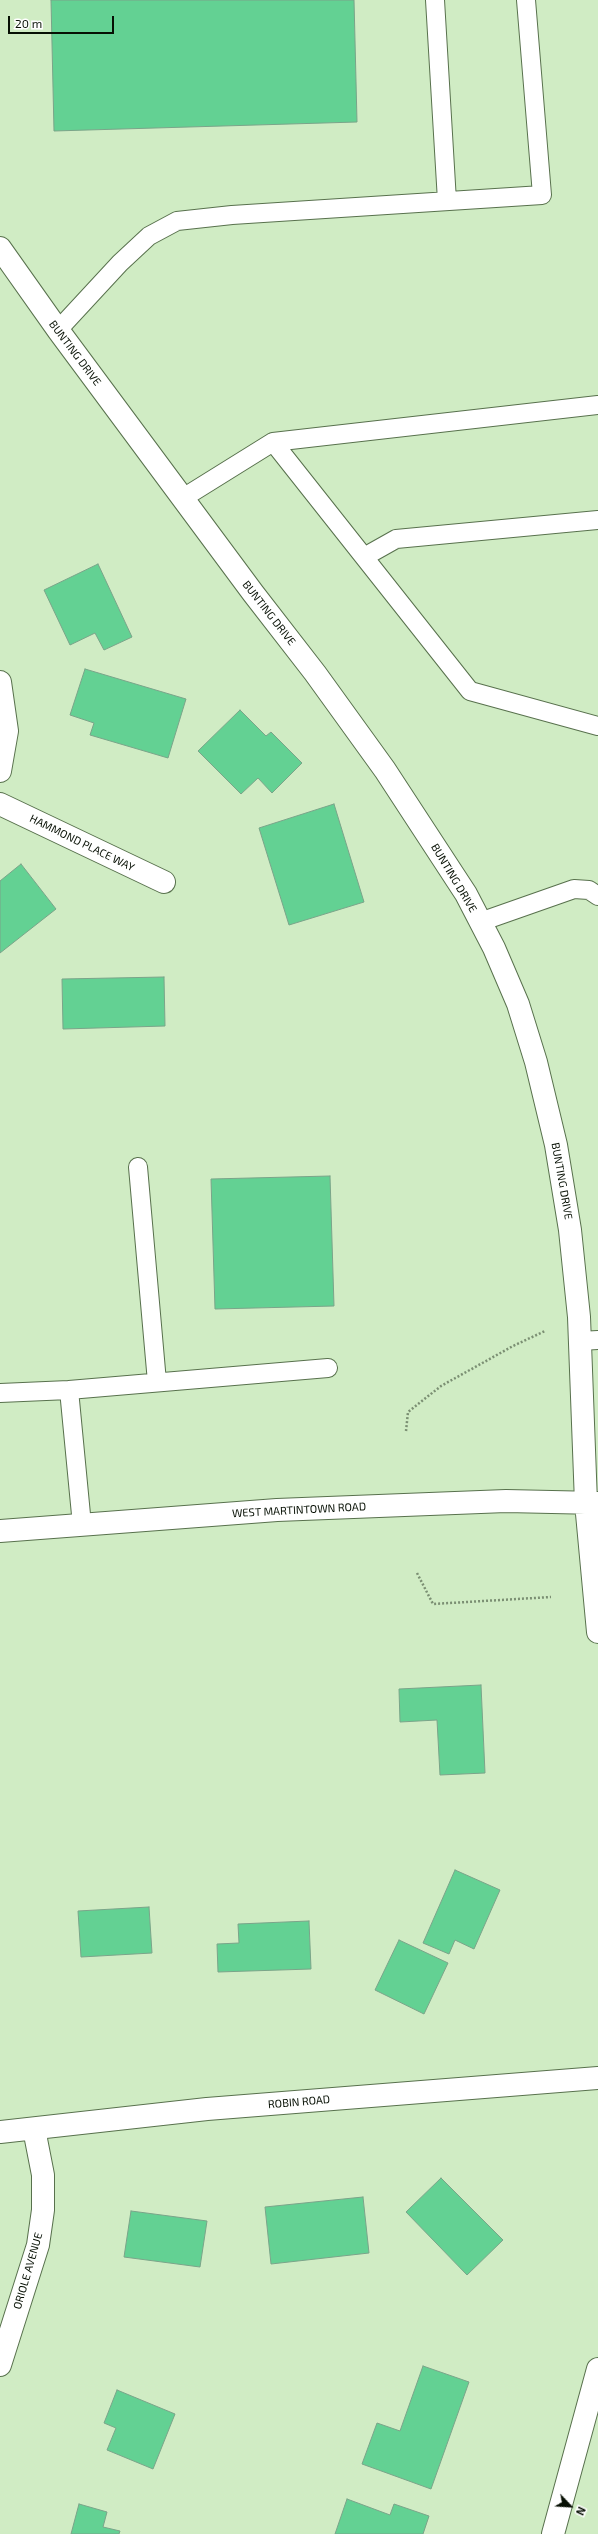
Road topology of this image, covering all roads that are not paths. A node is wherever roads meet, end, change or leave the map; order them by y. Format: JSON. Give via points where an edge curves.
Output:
{"nodes":[{"id":1,"x":435,"y":0,"type":"edge"},
{"id":2,"x":526,"y":0,"type":"edge"},
{"id":3,"x":447,"y":201,"type":"junction"},
{"id":4,"x":0,"y":248,"type":"edge"},
{"id":5,"x":58,"y":330,"type":"junction"},
{"id":6,"x":598,"y":405,"type":"edge"},
{"id":7,"x":273,"y":442,"type":"junction"},
{"id":8,"x":183,"y":498,"type":"junction"},
{"id":9,"x":598,"y":520,"type":"edge"},
{"id":10,"x":364,"y":557,"type":"junction"},
{"id":11,"x":0,"y":682,"type":"edge"},
{"id":12,"x":598,"y":726,"type":"edge"},
{"id":13,"x":0,"y":771,"type":"edge"},
{"id":14,"x":0,"y":804,"type":"edge"},
{"id":15,"x":164,"y":882,"type":"dead end"},
{"id":16,"x":598,"y":896,"type":"edge"},
{"id":17,"x":480,"y":922,"type":"junction"},
{"id":18,"x":138,"y":1167,"type":"dead end"},
{"id":19,"x":589,"y":1341,"type":"edge"},
{"id":20,"x":328,"y":1368,"type":"dead end"},
{"id":21,"x":157,"y":1382,"type":"junction"},
{"id":22,"x":69,"y":1390,"type":"junction"},
{"id":23,"x":0,"y":1393,"type":"edge"},
{"id":24,"x":592,"y":1503,"type":"edge"},
{"id":25,"x":82,"y":1525,"type":"junction"},
{"id":26,"x":0,"y":1531,"type":"edge"},
{"id":27,"x":598,"y":1632,"type":"edge"},
{"id":28,"x":598,"y":2078,"type":"edge"},
{"id":29,"x":34,"y":2129,"type":"junction"},
{"id":30,"x":0,"y":2132,"type":"edge"},
{"id":31,"x":0,"y":2365,"type":"edge"},
{"id":32,"x":598,"y":2369,"type":"edge"},
{"id":33,"x":553,"y":2534,"type":"edge"}],
"edges":[{"from":1,"to":3,"type":"lane"},
{"from":2,"to":3,"type":"lane","via":[[542,195]]},
{"from":3,"to":5,"type":"lane","via":[[177,221],[149,236],[120,263]]},
{"from":4,"to":5,"type":"street","name":"BUNTING DRIVE"},
{"from":5,"to":8,"type":"street","name":"BUNTING DRIVE"},
{"from":6,"to":7,"type":"lane"},
{"from":7,"to":8,"type":"lane"},
{"from":7,"to":10,"type":"lane"},
{"from":8,"to":17,"type":"street","name":"BUNTING DRIVE","via":[[385,770],[466,894]]},
{"from":9,"to":10,"type":"lane","via":[[396,539]]},
{"from":10,"to":12,"type":"lane","via":[[470,691]]},
{"from":11,"to":13,"type":"street","via":[[7,731]]},
{"from":14,"to":15,"type":"street","name":"HAMMOND PLACE WAY"},
{"from":16,"to":17,"type":"lane","via":[[589,890],[574,889]]},
{"from":17,"to":19,"type":"street","name":"BUNTING DRIVE","via":[[518,1004],[536,1062],[556,1145]]},
{"from":18,"to":21,"type":"lane"},
{"from":19,"to":24,"type":"street","name":"BUNTING DRIVE"},
{"from":20,"to":21,"type":"lane"},
{"from":21,"to":22,"type":"lane"},
{"from":22,"to":23,"type":"lane"},
{"from":22,"to":25,"type":"lane"},
{"from":24,"to":25,"type":"street","name":"WEST MARTINTOWN ROAD","via":[[506,1501],[284,1510]]},
{"from":24,"to":27,"type":"street","name":"BUNTING DRIVE"},
{"from":25,"to":26,"type":"street","name":"WEST MARTINTOWN ROAD"},
{"from":28,"to":29,"type":"street","name":"ROBIN ROAD","via":[[207,2109]]},
{"from":29,"to":30,"type":"street","name":"ROBIN ROAD"},
{"from":29,"to":31,"type":"street","name":"ORIOLE AVENUE","via":[[43,2175],[43,2210],[38,2245]]},
{"from":32,"to":33,"type":"street"}]}
